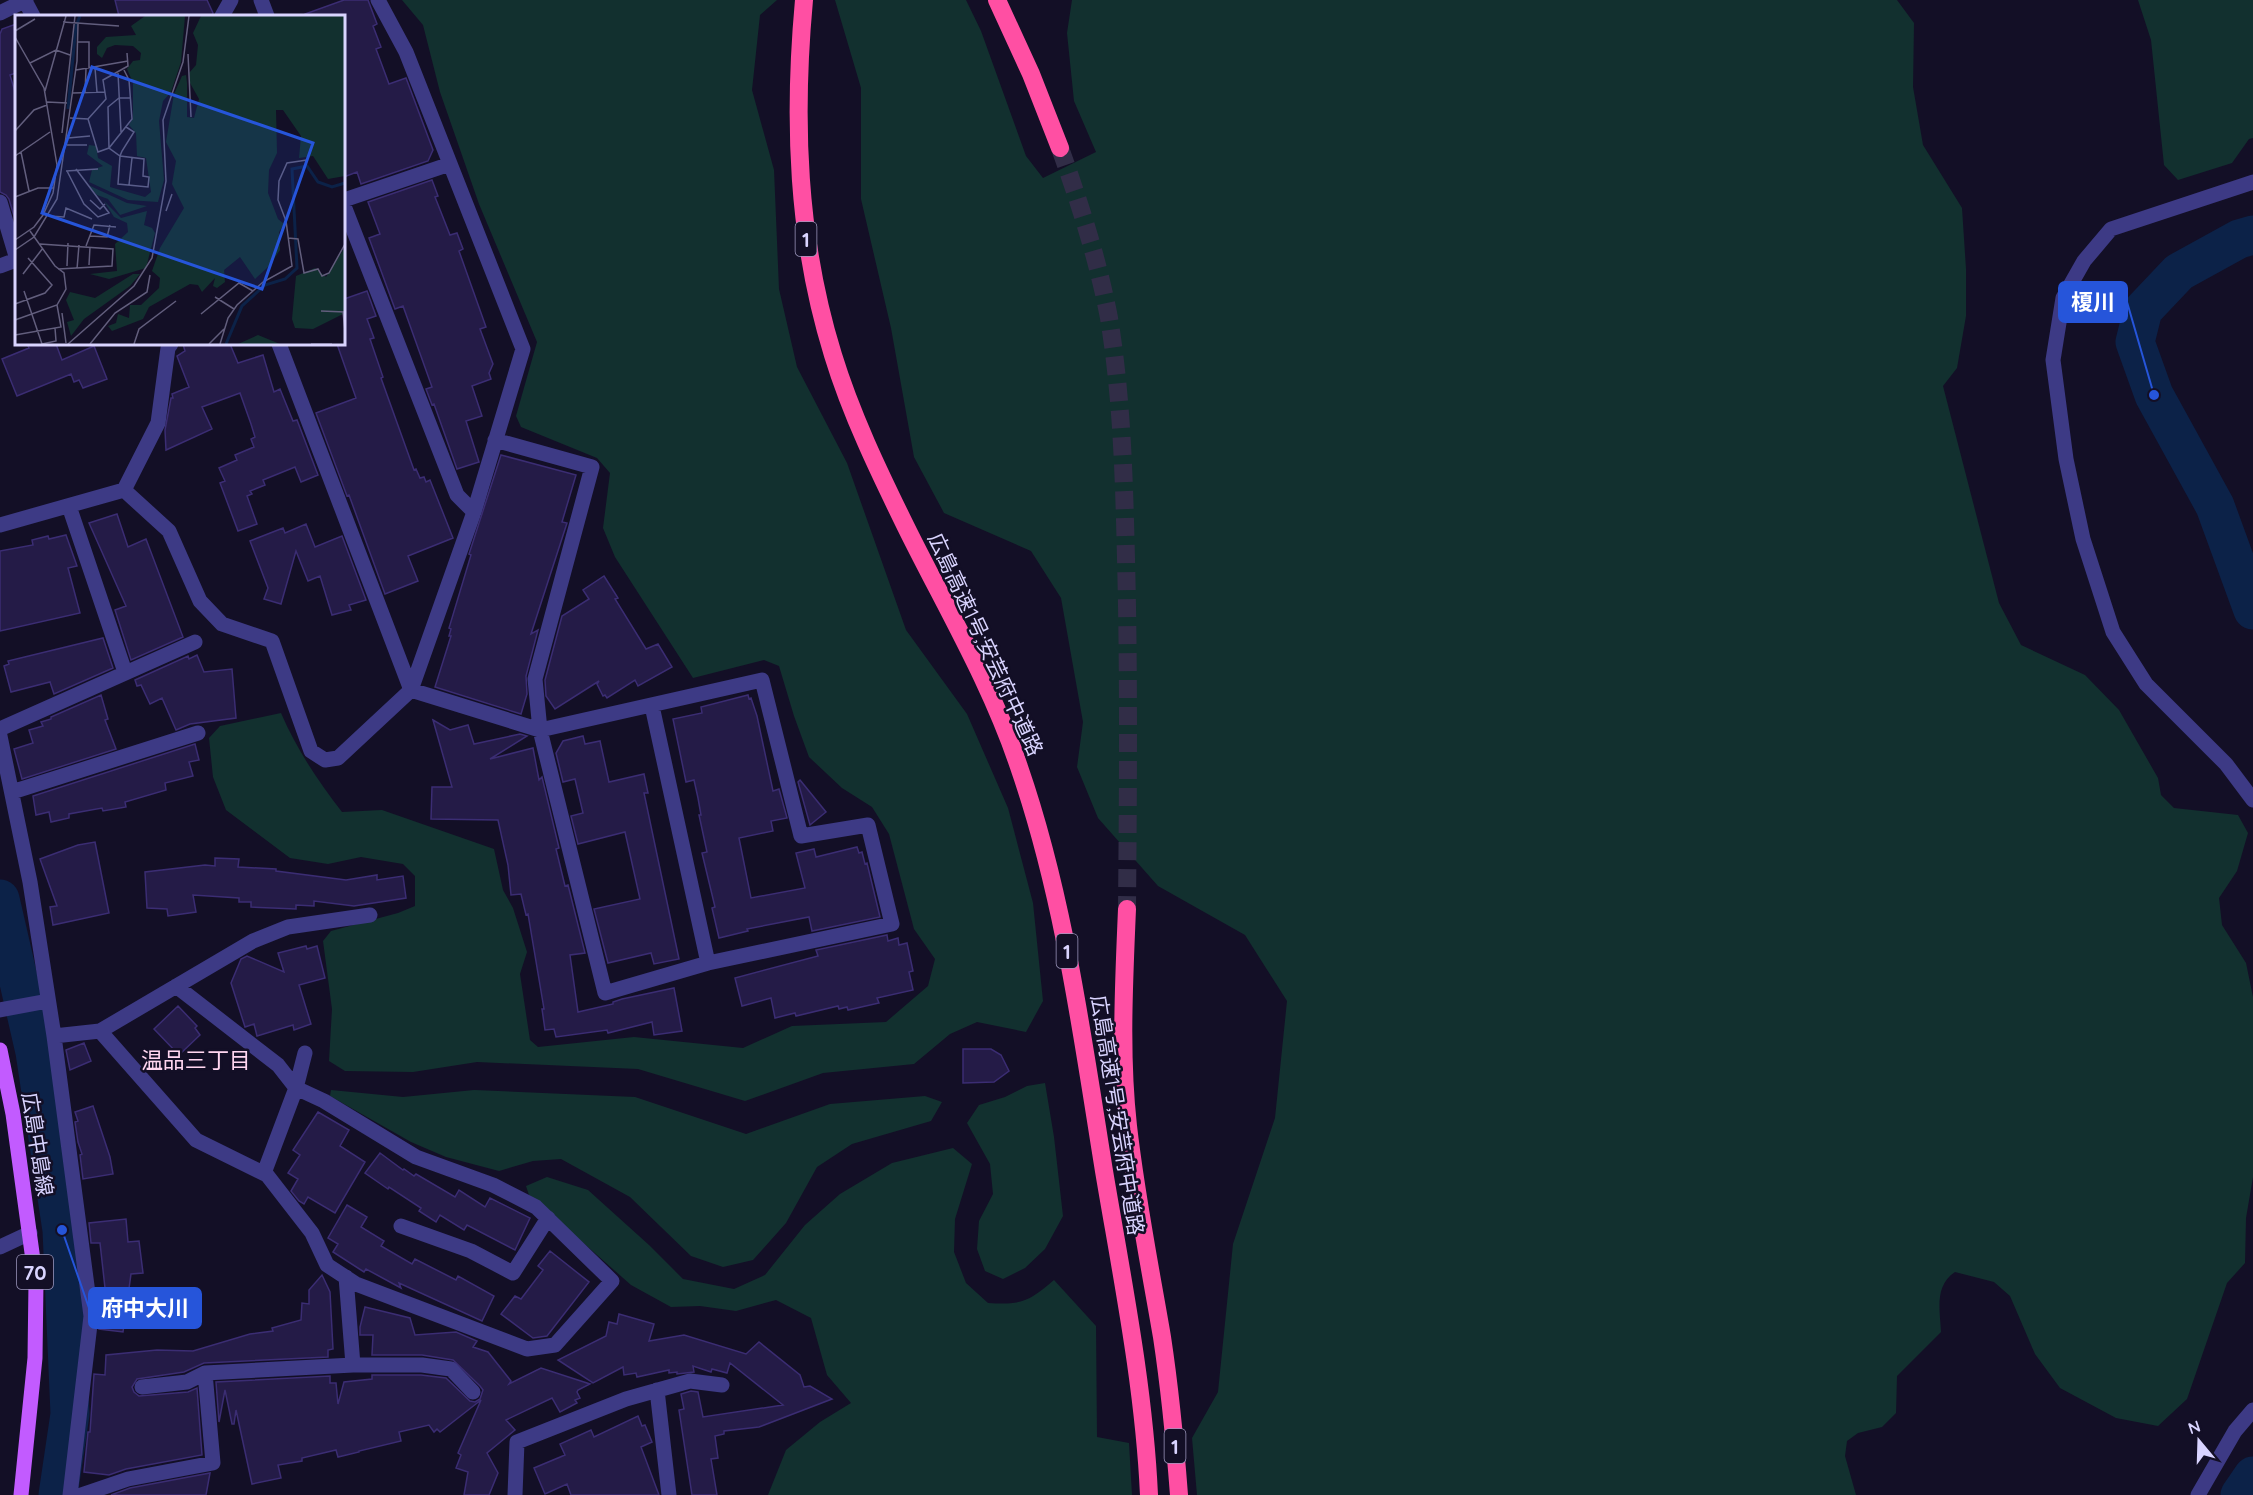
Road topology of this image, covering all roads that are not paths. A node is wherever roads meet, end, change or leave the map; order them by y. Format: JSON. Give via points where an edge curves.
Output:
{"nodes":[{"id":1,"x":26,"y":0,"type":"edge"},
{"id":2,"x":231,"y":0,"type":"edge"},
{"id":3,"x":261,"y":0,"type":"edge"},
{"id":4,"x":378,"y":0,"type":"edge"},
{"id":5,"x":998,"y":0,"type":"edge"},
{"id":6,"x":803,"y":9,"type":"edge"},
{"id":7,"x":0,"y":13,"type":"edge"},
{"id":8,"x":33,"y":15,"type":"edge"},
{"id":9,"x":223,"y":15,"type":"edge"},
{"id":10,"x":267,"y":15,"type":"edge"},
{"id":11,"x":1060,"y":148,"type":"tunnel mouth"},
{"id":12,"x":450,"y":164,"type":"junction"},
{"id":13,"x":2253,"y":182,"type":"edge"},
{"id":14,"x":345,"y":200,"type":"edge"},
{"id":15,"x":0,"y":202,"type":"edge"},
{"id":16,"x":345,"y":209,"type":"edge"},
{"id":17,"x":15,"y":254,"type":"edge"},
{"id":18,"x":15,"y":258,"type":"edge"},
{"id":19,"x":0,"y":266,"type":"edge"},
{"id":20,"x":170,"y":345,"type":"edge"},
{"id":21,"x":279,"y":345,"type":"edge"},
{"id":22,"x":495,"y":440,"type":"junction"},
{"id":23,"x":124,"y":490,"type":"junction"},
{"id":24,"x":69,"y":506,"type":"junction"},
{"id":25,"x":474,"y":512,"type":"junction"},
{"id":26,"x":0,"y":525,"type":"edge"},
{"id":27,"x":195,"y":642,"type":"dead end"},
{"id":28,"x":125,"y":672,"type":"junction"},
{"id":29,"x":411,"y":690,"type":"junction"},
{"id":30,"x":652,"y":706,"type":"junction"},
{"id":31,"x":0,"y":729,"type":"edge"},
{"id":32,"x":540,"y":730,"type":"junction"},
{"id":33,"x":198,"y":734,"type":"dead end"},
{"id":34,"x":0,"y":736,"type":"edge"},
{"id":35,"x":12,"y":792,"type":"junction"},
{"id":36,"x":2253,"y":800,"type":"edge"},
{"id":37,"x":1127,"y":909,"type":"tunnel mouth"},
{"id":38,"x":370,"y":915,"type":"dead end"},
{"id":39,"x":708,"y":963,"type":"junction"},
{"id":40,"x":176,"y":986,"type":"junction"},
{"id":41,"x":48,"y":1001,"type":"junction"},
{"id":42,"x":0,"y":1010,"type":"edge"},
{"id":43,"x":100,"y":1030,"type":"junction"},
{"id":44,"x":54,"y":1036,"type":"junction"},
{"id":45,"x":0,"y":1050,"type":"edge"},
{"id":46,"x":305,"y":1053,"type":"dead end"},
{"id":47,"x":296,"y":1088,"type":"junction"},
{"id":48,"x":264,"y":1173,"type":"junction"},
{"id":49,"x":548,"y":1218,"type":"junction"},
{"id":50,"x":401,"y":1226,"type":"dead end"},
{"id":51,"x":30,"y":1233,"type":"junction"},
{"id":52,"x":0,"y":1247,"type":"edge"},
{"id":53,"x":346,"y":1277,"type":"junction"},
{"id":54,"x":353,"y":1365,"type":"junction"},
{"id":55,"x":205,"y":1373,"type":"junction"},
{"id":56,"x":722,"y":1385,"type":"dead end"},
{"id":57,"x":142,"y":1387,"type":"dead end"},
{"id":58,"x":657,"y":1390,"type":"junction"},
{"id":59,"x":473,"y":1392,"type":"dead end"},
{"id":60,"x":2253,"y":1410,"type":"edge"},
{"id":61,"x":21,"y":1495,"type":"edge"},
{"id":62,"x":70,"y":1495,"type":"edge"},
{"id":63,"x":81,"y":1495,"type":"edge"},
{"id":64,"x":515,"y":1495,"type":"edge"},
{"id":65,"x":669,"y":1495,"type":"edge"},
{"id":66,"x":1149,"y":1495,"type":"edge"},
{"id":67,"x":1179,"y":1495,"type":"edge"},
{"id":68,"x":2198,"y":1495,"type":"edge"}],
"edges":[{"from":1,"to":7,"type":"street"},
{"from":1,"to":8,"type":"street"},
{"from":2,"to":9,"type":"street"},
{"from":3,"to":10,"type":"street"},
{"from":4,"to":12,"type":"street","via":[[406,52]]},
{"from":5,"to":11,"type":"highway"},
{"from":6,"to":66,"type":"highway","name":"広島高速1号;安芸府中道路","number":"1","via":[[799,174],[811,269],[834,358],[871,451],[999,715],[1034,813],[1077,1002],[1142,1403]]},
{"from":12,"to":14,"type":"street"},
{"from":12,"to":22,"type":"street","via":[[523,349]]},
{"from":13,"to":36,"type":"street","via":[[2111,228],[2084,261],[2063,298],[2053,360],[2066,459],[2083,539],[2114,632],[2146,684],[2226,764]]},
{"from":15,"to":17,"type":"street"},
{"from":16,"to":25,"type":"street","via":[[457,495]]},
{"from":18,"to":19,"type":"street"},
{"from":20,"to":23,"type":"street","via":[[158,423]]},
{"from":21,"to":29,"type":"street"},
{"from":22,"to":25,"type":"street"},
{"from":22,"to":32,"type":"street","via":[[592,467],[535,679]]},
{"from":23,"to":24,"type":"street"},
{"from":23,"to":29,"type":"street","via":[[169,531],[200,601],[222,624],[272,641],[311,751],[325,760],[338,758]]},
{"from":24,"to":26,"type":"street"},
{"from":24,"to":28,"type":"street"},
{"from":25,"to":29,"type":"street"},
{"from":27,"to":28,"type":"street"},
{"from":28,"to":31,"type":"street"},
{"from":29,"to":32,"type":"street"},
{"from":30,"to":32,"type":"street"},
{"from":30,"to":39,"type":"street"},
{"from":30,"to":39,"type":"street","via":[[762,680],[801,836],[868,825],[892,924]]},
{"from":32,"to":39,"type":"street","via":[[605,993]]},
{"from":33,"to":35,"type":"street"},
{"from":34,"to":35,"type":"street"},
{"from":35,"to":41,"type":"street"},
{"from":37,"to":67,"type":"highway","name":"広島高速1号;安芸府中道路","number":"1","via":[[1123,1021],[1128,1124],[1170,1397]]},
{"from":38,"to":40,"type":"street","via":[[288,927],[253,941]]},
{"from":40,"to":43,"type":"street"},
{"from":40,"to":47,"type":"street","via":[[278,1065]]},
{"from":41,"to":42,"type":"street"},
{"from":41,"to":44,"type":"street"},
{"from":43,"to":44,"type":"street"},
{"from":43,"to":48,"type":"street","via":[[196,1140]]},
{"from":44,"to":62,"type":"street","via":[[91,1316]]},
{"from":45,"to":51,"type":"main road","name":"広島中島線","number":"70"},
{"from":46,"to":47,"type":"street"},
{"from":47,"to":48,"type":"street"},
{"from":47,"to":49,"type":"street","via":[[416,1157],[493,1185],[536,1207]]},
{"from":48,"to":53,"type":"street","via":[[312,1233],[327,1265]]},
{"from":49,"to":50,"type":"street","via":[[513,1273],[471,1251]]},
{"from":49,"to":53,"type":"street","via":[[612,1281],[555,1345],[527,1349]]},
{"from":51,"to":52,"type":"street"},
{"from":51,"to":61,"type":"main road","name":"広島中島線","number":"70","via":[[36,1282],[35,1358]]},
{"from":53,"to":54,"type":"street"},
{"from":54,"to":55,"type":"street"},
{"from":54,"to":59,"type":"street","via":[[451,1369]]},
{"from":55,"to":57,"type":"street","via":[[188,1382]]},
{"from":55,"to":63,"type":"street","via":[[213,1463],[128,1479]]},
{"from":56,"to":58,"type":"street","via":[[690,1381]]},
{"from":58,"to":64,"type":"street","via":[[517,1442]]},
{"from":58,"to":65,"type":"street"},
{"from":60,"to":68,"type":"street","via":[[2235,1431]]}]}
